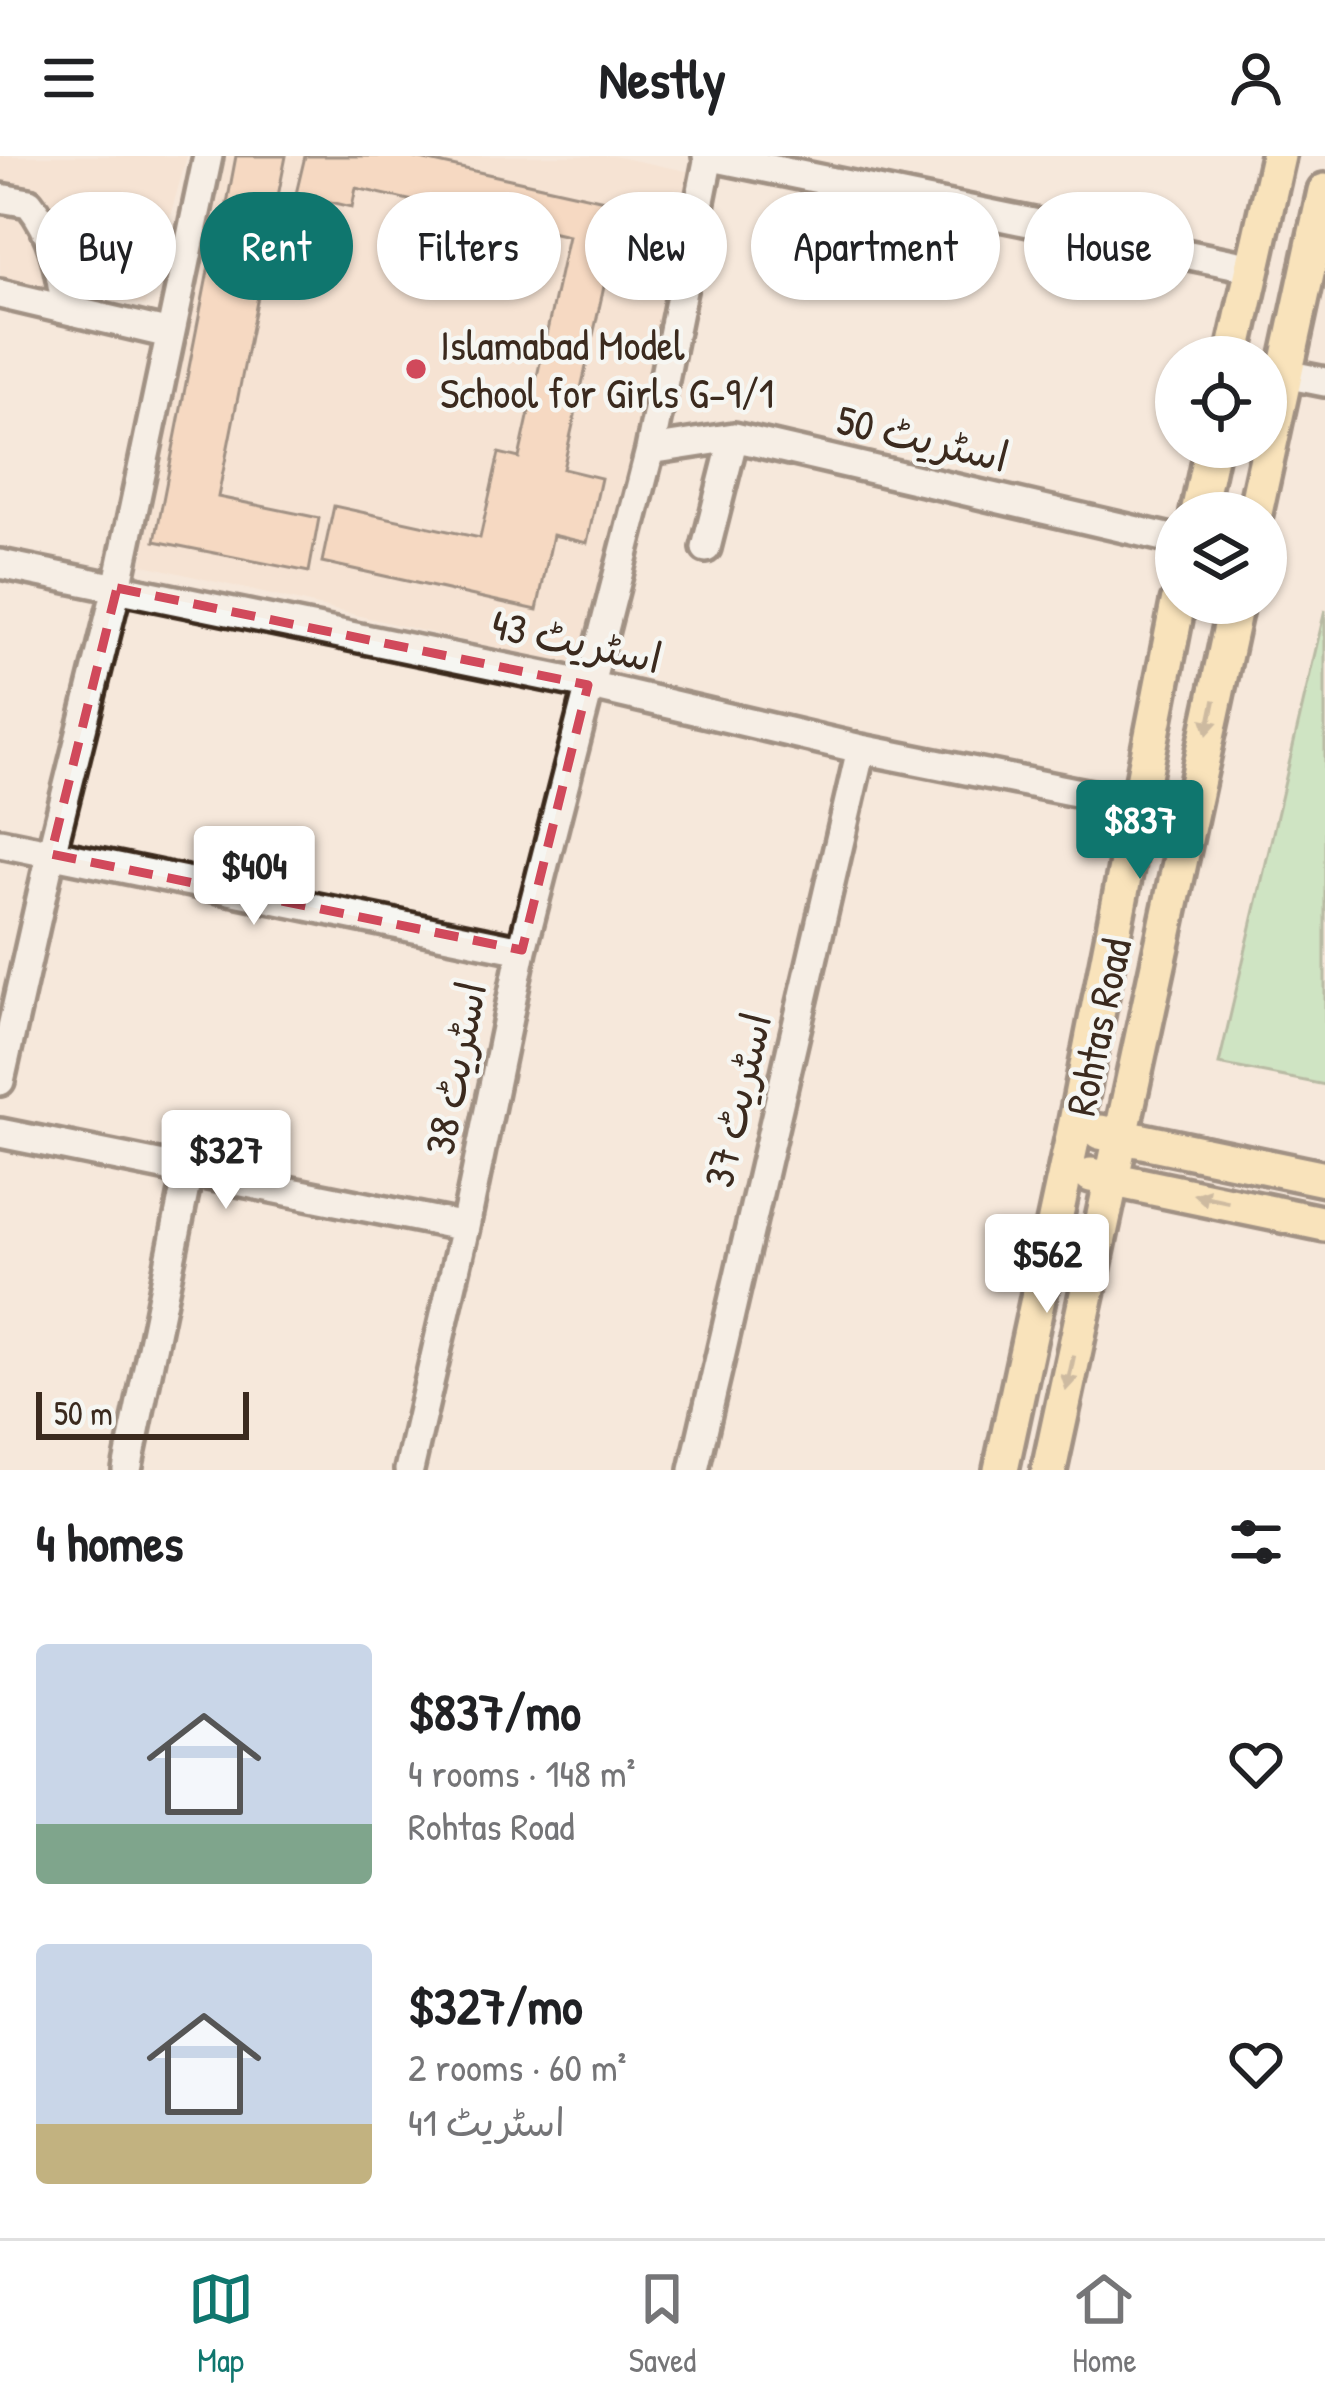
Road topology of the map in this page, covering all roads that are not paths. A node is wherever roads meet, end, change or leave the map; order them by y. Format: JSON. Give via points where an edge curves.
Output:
{"nodes":[{"id":1,"x":208,"y":156,"type":"edge"},
{"id":2,"x":709,"y":156,"type":"edge"},
{"id":3,"x":1275,"y":168,"type":"edge"},
{"id":4,"x":1325,"y":190,"type":"edge"},
{"id":5,"x":0,"y":198,"type":"edge"},
{"id":6,"x":1252,"y":268,"type":"junction"},
{"id":7,"x":0,"y":294,"type":"edge"},
{"id":8,"x":66,"y":309,"type":"junction"},
{"id":9,"x":170,"y":334,"type":"junction"},
{"id":10,"x":1237,"y":336,"type":"edge"},
{"id":11,"x":1287,"y":365,"type":"edge"},
{"id":12,"x":1287,"y":374,"type":"edge"},
{"id":13,"x":1325,"y":382,"type":"edge"},
{"id":14,"x":734,"y":437,"type":"junction"},
{"id":15,"x":650,"y":450,"type":"junction"},
{"id":16,"x":1155,"y":535,"type":"edge"},
{"id":17,"x":706,"y":548,"type":"dead end"},
{"id":18,"x":0,"y":564,"type":"edge"},
{"id":19,"x":117,"y":588,"type":"junction"},
{"id":20,"x":1174,"y":624,"type":"edge"},
{"id":21,"x":1231,"y":624,"type":"edge"},
{"id":22,"x":588,"y":685,"type":"junction"},
{"id":23,"x":861,"y":749,"type":"junction"},
{"id":24,"x":1136,"y":804,"type":"junction"},
{"id":25,"x":0,"y":843,"type":"edge"},
{"id":26,"x":51,"y":854,"type":"junction"},
{"id":27,"x":521,"y":950,"type":"junction"},
{"id":28,"x":0,"y":1081,"type":"edge"},
{"id":29,"x":1075,"y":1127,"type":"junction"},
{"id":30,"x":0,"y":1133,"type":"edge"},
{"id":31,"x":1121,"y":1136,"type":"junction"},
{"id":32,"x":1066,"y":1172,"type":"junction"},
{"id":33,"x":188,"y":1173,"type":"junction"},
{"id":34,"x":1112,"y":1177,"type":"junction"},
{"id":35,"x":1325,"y":1179,"type":"edge"},
{"id":36,"x":1325,"y":1224,"type":"edge"},
{"id":37,"x":465,"y":1227,"type":"junction"},
{"id":38,"x":127,"y":1470,"type":"edge"},
{"id":39,"x":409,"y":1470,"type":"edge"},
{"id":40,"x":694,"y":1470,"type":"edge"},
{"id":41,"x":1001,"y":1470,"type":"edge"},
{"id":42,"x":1049,"y":1470,"type":"edge"}],
"edges":[{"from":1,"to":9,"type":"street"},
{"from":2,"to":6,"type":"street"},
{"from":2,"to":15,"type":"street","name":"اسٹریٹ 38"},
{"from":3,"to":4,"type":"main road"},
{"from":3,"to":6,"type":"main road"},
{"from":4,"to":11,"type":"main road"},
{"from":5,"to":8,"type":"street","via":[[29,203],[47,225]]},
{"from":6,"to":10,"type":"main road"},
{"from":7,"to":8,"type":"street"},
{"from":8,"to":9,"type":"street"},
{"from":9,"to":19,"type":"street"},
{"from":12,"to":13,"type":"street"},
{"from":14,"to":15,"type":"street","name":"اسٹریٹ 50"},
{"from":14,"to":16,"type":"street","name":"اسٹریٹ 50"},
{"from":14,"to":17,"type":"street"},
{"from":15,"to":22,"type":"street","name":"اسٹریٹ 38"},
{"from":18,"to":19,"type":"street","name":"اسٹریٹ 43"},
{"from":19,"to":22,"type":"street","name":"اسٹریٹ 43"},
{"from":19,"to":26,"type":"street"},
{"from":20,"to":24,"type":"main road","name":"Rohtas Road"},
{"from":21,"to":31,"type":"main road","name":"Rohtas Road","one_way":true},
{"from":22,"to":23,"type":"street","name":"اسٹریٹ 43"},
{"from":22,"to":27,"type":"street","name":"اسٹریٹ 38"},
{"from":23,"to":24,"type":"street","name":"اسٹریٹ 43"},
{"from":23,"to":40,"type":"street","name":"اسٹریٹ 37"},
{"from":24,"to":29,"type":"main road","name":"Rohtas Road"},
{"from":25,"to":26,"type":"street"},
{"from":26,"to":27,"type":"street"},
{"from":26,"to":28,"type":"street"},
{"from":27,"to":37,"type":"street","name":"اسٹریٹ 38"},
{"from":29,"to":31,"type":"main road"},
{"from":29,"to":32,"type":"main road","name":"Rohtas Road"},
{"from":30,"to":33,"type":"street"},
{"from":31,"to":34,"type":"main road","name":"Rohtas Road"},
{"from":31,"to":35,"type":"main road"},
{"from":32,"to":34,"type":"main road"},
{"from":32,"to":41,"type":"main road","name":"Rohtas Road"},
{"from":33,"to":37,"type":"street"},
{"from":33,"to":38,"type":"street"},
{"from":36,"to":34,"type":"main road","one_way":true},
{"from":34,"to":42,"type":"main road","name":"Rohtas Road","one_way":true},
{"from":37,"to":39,"type":"street","name":"اسٹریٹ 38"}]}
